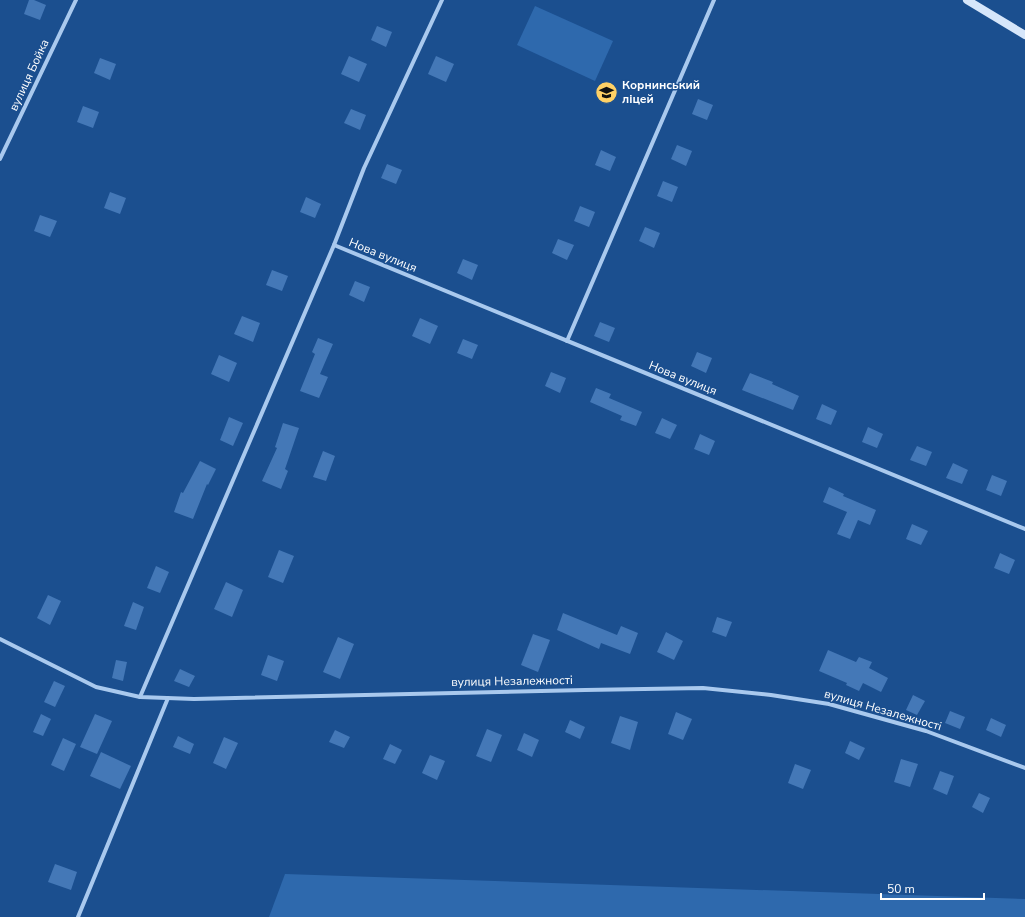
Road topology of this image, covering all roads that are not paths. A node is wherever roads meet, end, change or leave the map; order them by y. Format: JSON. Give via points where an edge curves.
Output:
{"nodes":[{"id":1,"x":76,"y":0,"type":"edge"},
{"id":2,"x":442,"y":0,"type":"edge"},
{"id":3,"x":714,"y":0,"type":"edge"},
{"id":4,"x":967,"y":0,"type":"edge"},
{"id":5,"x":1025,"y":35,"type":"edge"},
{"id":6,"x":0,"y":159,"type":"edge"},
{"id":7,"x":334,"y":245,"type":"junction"},
{"id":8,"x":567,"y":341,"type":"junction"},
{"id":9,"x":1025,"y":529,"type":"edge"},
{"id":10,"x":0,"y":639,"type":"edge"},
{"id":11,"x":140,"y":697,"type":"junction"},
{"id":12,"x":168,"y":698,"type":"junction"},
{"id":13,"x":1025,"y":768,"type":"edge"},
{"id":14,"x":78,"y":917,"type":"edge"}],
"edges":[{"from":1,"to":6,"type":"street","name":"вулиця Бойка"},
{"from":2,"to":7,"type":"street","via":[[364,168]]},
{"from":3,"to":8,"type":"street"},
{"from":4,"to":5,"type":"street"},
{"from":7,"to":8,"type":"street","name":"Нова вулиця"},
{"from":7,"to":11,"type":"street"},
{"from":8,"to":9,"type":"street","name":"Нова вулиця"},
{"from":10,"to":11,"type":"street","name":"вулиця Незалежності","via":[[96,687]]},
{"from":11,"to":12,"type":"street","name":"вулиця Незалежності"},
{"from":12,"to":13,"type":"street","name":"вулиця Незалежності","via":[[702,688],[829,704],[926,731]]},
{"from":12,"to":14,"type":"street"}]}
